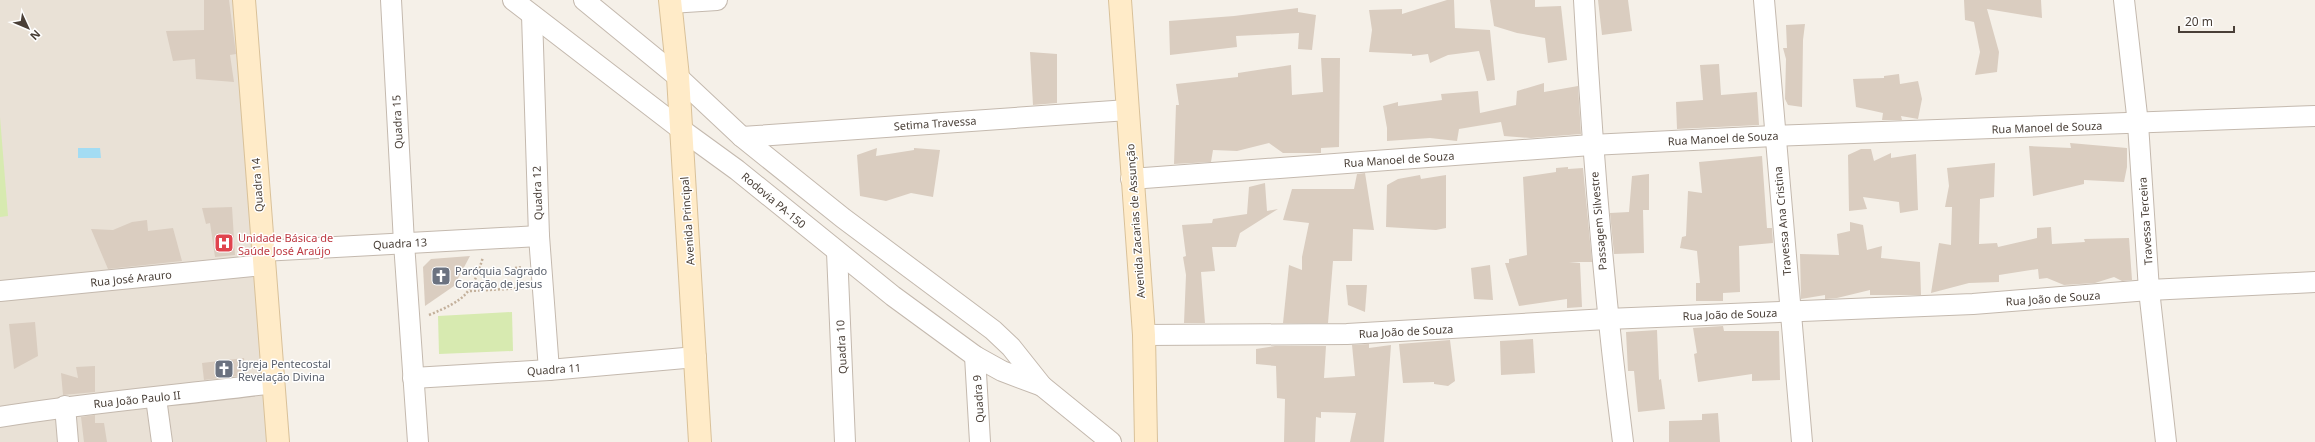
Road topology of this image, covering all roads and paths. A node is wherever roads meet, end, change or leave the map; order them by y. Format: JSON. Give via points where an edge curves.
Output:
{"nodes":[{"id":1,"x":244,"y":0,"type":"edge"},
{"id":2,"x":391,"y":0,"type":"edge"},
{"id":3,"x":513,"y":0,"type":"edge"},
{"id":4,"x":584,"y":0,"type":"edge"},
{"id":5,"x":717,"y":0,"type":"edge"},
{"id":6,"x":1120,"y":0,"type":"edge"},
{"id":7,"x":1584,"y":0,"type":"edge"},
{"id":8,"x":1764,"y":0,"type":"edge"},
{"id":9,"x":2124,"y":0,"type":"edge"},
{"id":10,"x":670,"y":2,"type":"edge"},
{"id":11,"x":532,"y":15,"type":"junction"},
{"id":12,"x":678,"y":77,"type":"junction"},
{"id":13,"x":1128,"y":110,"type":"junction"},
{"id":14,"x":2315,"y":116,"type":"edge"},
{"id":15,"x":2138,"y":124,"type":"junction"},
{"id":16,"x":682,"y":130,"type":"junction"},
{"id":17,"x":742,"y":136,"type":"junction"},
{"id":18,"x":1774,"y":136,"type":"junction"},
{"id":19,"x":1592,"y":145,"type":"junction"},
{"id":20,"x":1131,"y":179,"type":"junction"},
{"id":21,"x":538,"y":236,"type":"junction"},
{"id":22,"x":404,"y":243,"type":"junction"},
{"id":23,"x":485,"y":251,"type":"dead end"},
{"id":24,"x":837,"y":252,"type":"junction"},
{"id":25,"x":262,"y":258,"type":"junction"},
{"id":26,"x":2315,"y":282,"type":"edge"},
{"id":27,"x":542,"y":287,"type":"junction"},
{"id":28,"x":2149,"y":290,"type":"junction"},
{"id":29,"x":0,"y":291,"type":"edge"},
{"id":30,"x":470,"y":291,"type":"junction"},
{"id":31,"x":1791,"y":312,"type":"junction"},
{"id":32,"x":1607,"y":319,"type":"junction"},
{"id":33,"x":427,"y":322,"type":"dead end"},
{"id":34,"x":1144,"y":335,"type":"junction"},
{"id":35,"x":975,"y":356,"type":"junction"},
{"id":36,"x":696,"y":357,"type":"junction"},
{"id":37,"x":549,"y":370,"type":"junction"},
{"id":38,"x":413,"y":378,"type":"junction"},
{"id":39,"x":274,"y":383,"type":"junction"},
{"id":40,"x":1042,"y":386,"type":"junction"},
{"id":41,"x":156,"y":398,"type":"junction"},
{"id":42,"x":65,"y":406,"type":"junction"},
{"id":43,"x":0,"y":417,"type":"edge"},
{"id":44,"x":68,"y":442,"type":"edge"},
{"id":45,"x":162,"y":442,"type":"edge"},
{"id":46,"x":278,"y":442,"type":"edge"},
{"id":47,"x":418,"y":442,"type":"edge"},
{"id":48,"x":700,"y":442,"type":"edge"},
{"id":49,"x":846,"y":442,"type":"edge"},
{"id":50,"x":980,"y":442,"type":"edge"},
{"id":51,"x":1111,"y":442,"type":"edge"},
{"id":52,"x":1146,"y":442,"type":"edge"},
{"id":53,"x":1623,"y":442,"type":"edge"},
{"id":54,"x":1802,"y":442,"type":"edge"},
{"id":55,"x":2166,"y":442,"type":"edge"}],
"edges":[{"from":1,"to":25,"type":"street","name":"Quadra 14"},
{"from":2,"to":22,"type":"street","name":"Quadra 15"},
{"from":3,"to":11,"type":"street","name":"Rodovia PA-150"},
{"from":4,"to":12,"type":"street","name":"Rodovia PA-150"},
{"from":5,"to":10,"type":"street"},
{"from":6,"to":13,"type":"street","name":"Avenida Zacarias de Assunção"},
{"from":7,"to":19,"type":"street","name":"Passagem Silvestre"},
{"from":8,"to":18,"type":"street","name":"Travessa Ana Cristina"},
{"from":9,"to":15,"type":"street","name":"Travessa Terceira"},
{"from":10,"to":12,"type":"street","name":"Avenida Principal"},
{"from":11,"to":16,"type":"street","name":"Rodovia PA-150"},
{"from":11,"to":21,"type":"street","name":"Quadra 12"},
{"from":12,"to":16,"type":"street","name":"Avenida Principal"},
{"from":12,"to":17,"type":"street","name":"Rodovia PA-150"},
{"from":13,"to":17,"type":"street","name":"Setima Travessa"},
{"from":13,"to":20,"type":"street","name":"Avenida Zacarias de Assunção"},
{"from":14,"to":15,"type":"street","name":"Rua Manoel de Souza"},
{"from":15,"to":18,"type":"street","name":"Rua Manoel de Souza"},
{"from":15,"to":28,"type":"street","name":"Travessa Terceira"},
{"from":16,"to":24,"type":"street","name":"Rodovia PA-150","via":[[737,170]]},
{"from":16,"to":36,"type":"street","name":"Avenida Principal"},
{"from":17,"to":40,"type":"street","name":"Rodovia PA-150","via":[[843,218],[993,330],[1011,347]]},
{"from":18,"to":19,"type":"street","name":"Rua Manoel de Souza"},
{"from":18,"to":31,"type":"street","name":"Travessa Ana Cristina"},
{"from":19,"to":20,"type":"street","name":"Rua Manoel de Souza"},
{"from":19,"to":32,"type":"street","name":"Passagem Silvestre"},
{"from":20,"to":34,"type":"street","name":"Avenida Zacarias de Assunção"},
{"from":21,"to":22,"type":"street","name":"Quadra 13"},
{"from":21,"to":27,"type":"street","name":"Quadra 12"},
{"from":22,"to":25,"type":"street","name":"Quadra 13"},
{"from":22,"to":38,"type":"street"},
{"from":23,"to":30,"type":"path"},
{"from":24,"to":35,"type":"street","name":"Rodovia PA-150"},
{"from":24,"to":49,"type":"street","name":"Quadra 10"},
{"from":25,"to":29,"type":"street","name":"Rua José Arauro"},
{"from":25,"to":39,"type":"street","name":"Quadra 14"},
{"from":26,"to":28,"type":"street","name":"Rua João de Souza"},
{"from":27,"to":30,"type":"path"},
{"from":27,"to":37,"type":"street","name":"Quadra 12"},
{"from":28,"to":31,"type":"street","name":"Rua João de Souza","via":[[1973,304]]},
{"from":28,"to":55,"type":"street","name":"Travessa Terceira"},
{"from":30,"to":33,"type":"path","via":[[450,306],[427,315]]},
{"from":31,"to":32,"type":"street","name":"Rua João de Souza"},
{"from":31,"to":54,"type":"street","name":"Travessa Ana Cristina"},
{"from":32,"to":34,"type":"street","name":"Rua João de Souza","via":[[1347,334]]},
{"from":32,"to":53,"type":"street","name":"Passagem Silvestre"},
{"from":34,"to":52,"type":"street","name":"Avenida Zacarias de Assunção"},
{"from":35,"to":40,"type":"street","name":"Rodovia PA-150","via":[[1002,371]]},
{"from":35,"to":50,"type":"street","name":"Quadra 9"},
{"from":36,"to":37,"type":"street","name":"Quadra 11"},
{"from":36,"to":48,"type":"street","name":"Avenida Principal"},
{"from":37,"to":38,"type":"street","name":"Quadra 11"},
{"from":38,"to":47,"type":"street"},
{"from":39,"to":41,"type":"street","name":"Rua João Paulo II"},
{"from":39,"to":46,"type":"street","name":"Quadra 14"},
{"from":40,"to":51,"type":"street","name":"Rodovia PA-150"},
{"from":41,"to":42,"type":"street","name":"Rua João Paulo II"},
{"from":41,"to":45,"type":"street"},
{"from":42,"to":43,"type":"street","name":"Rua João Paulo II"},
{"from":42,"to":44,"type":"street"}]}
